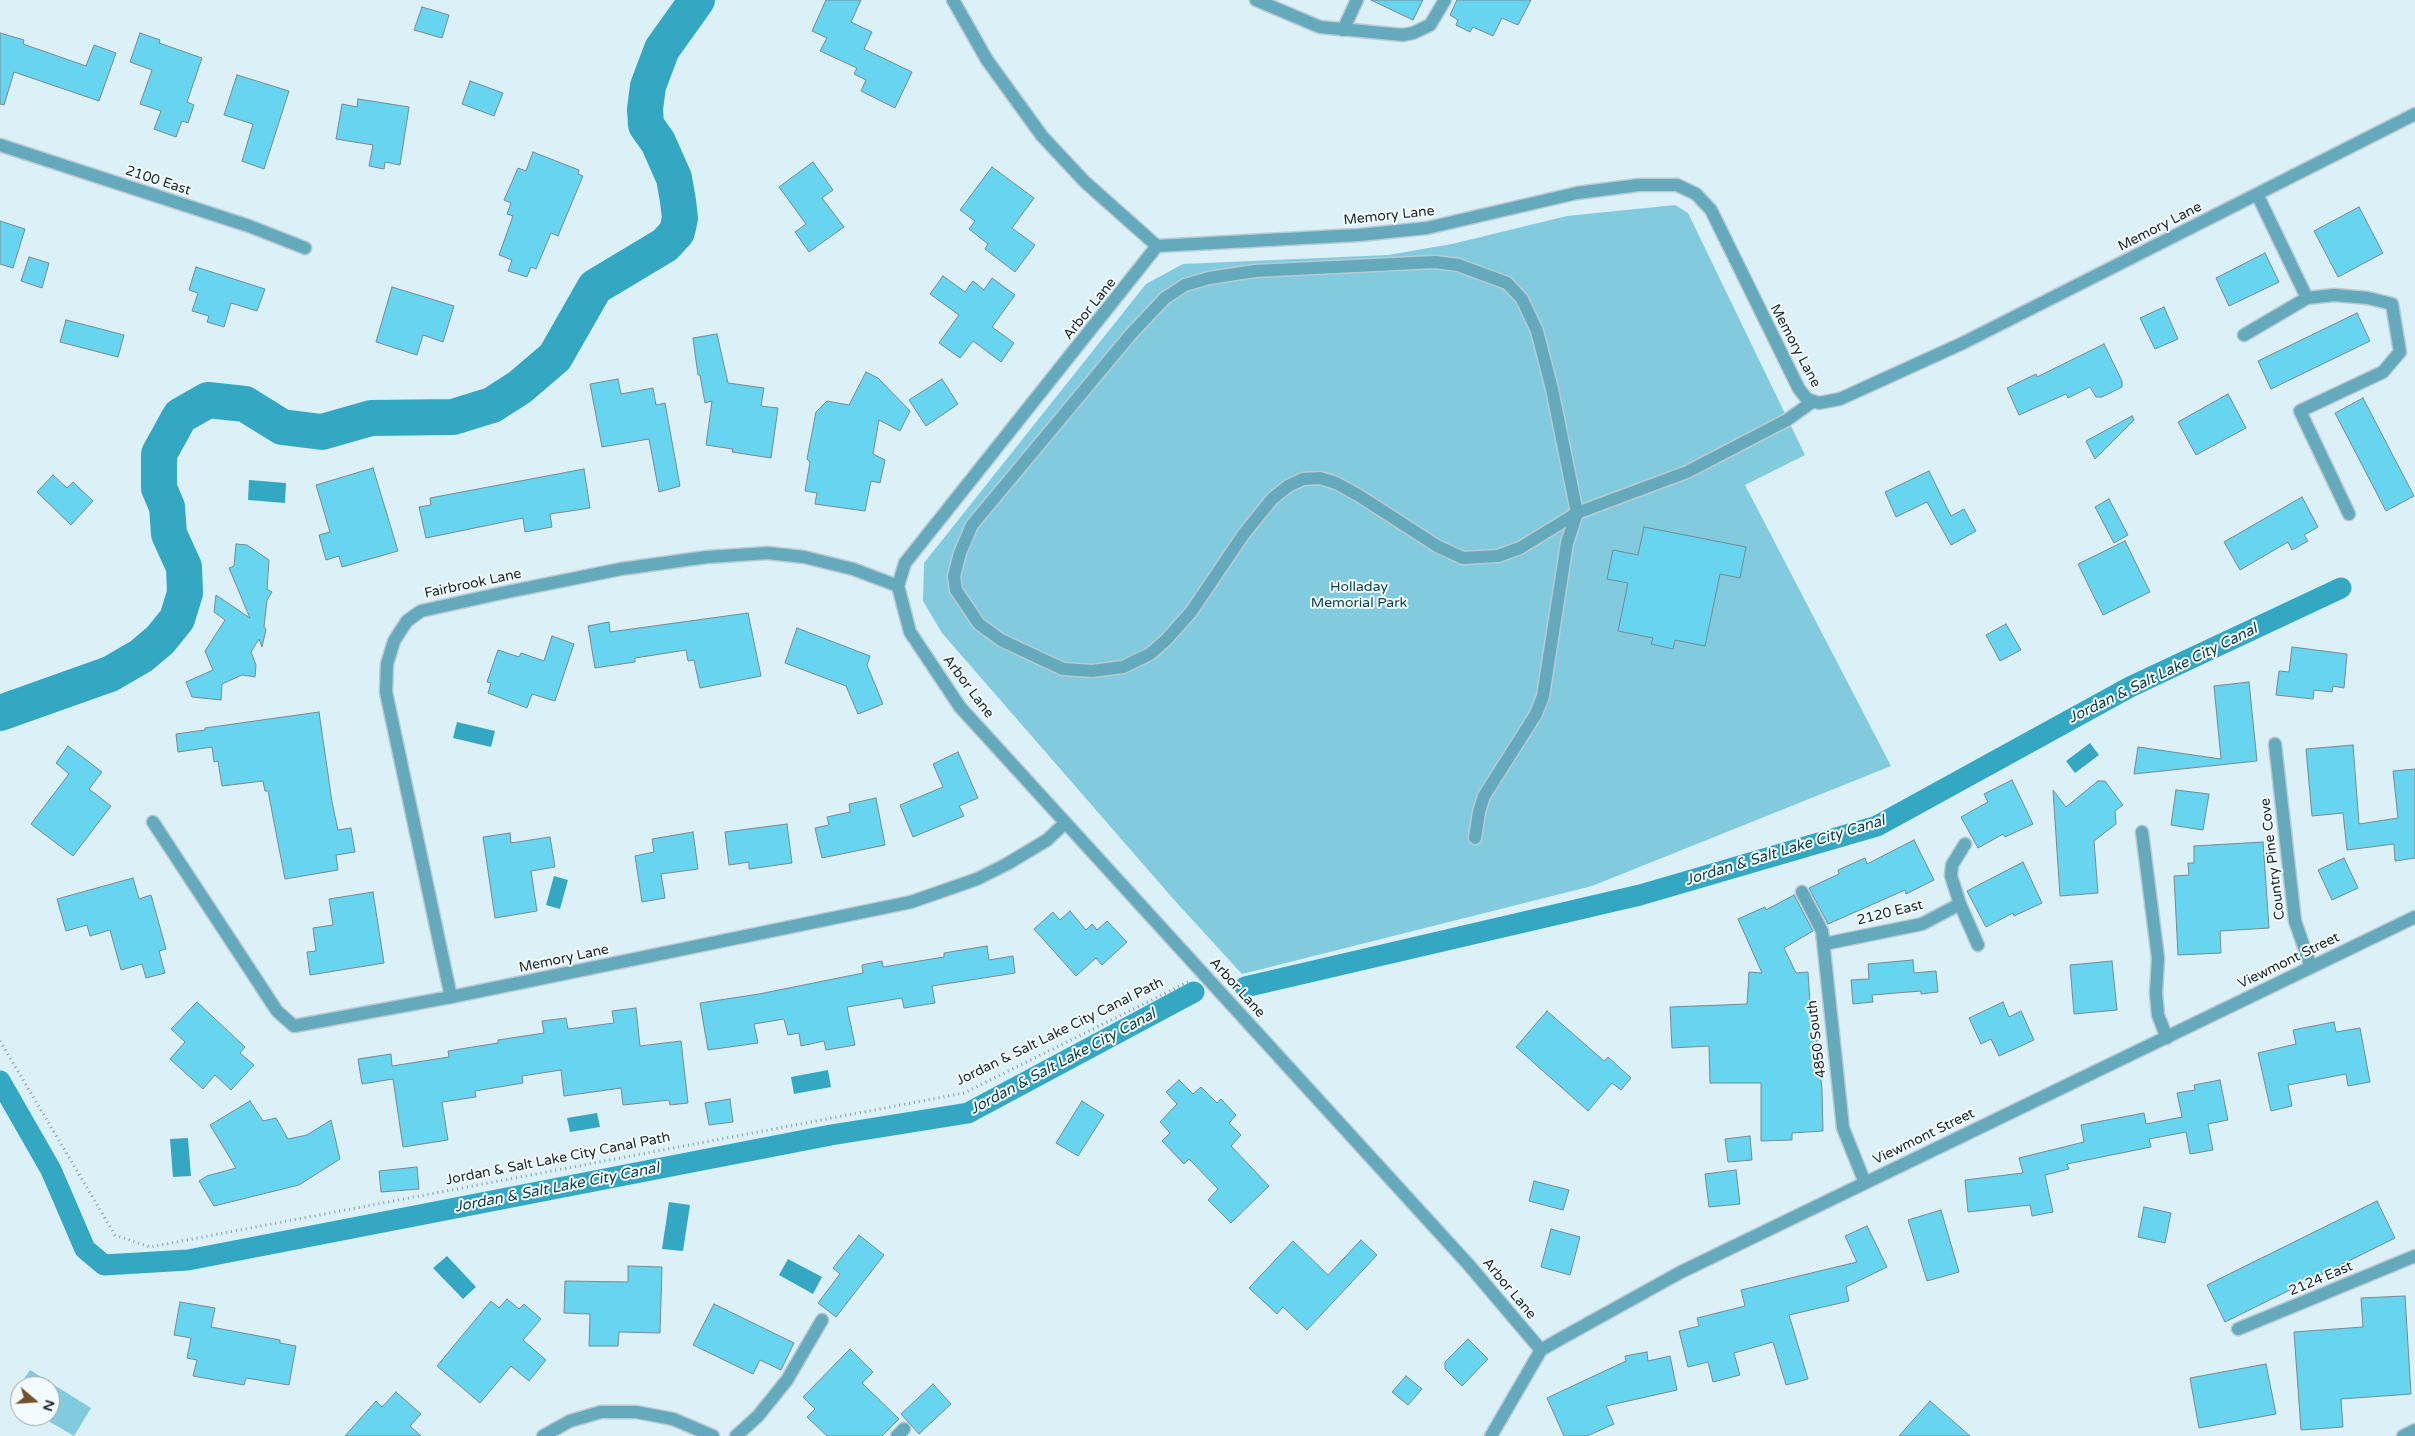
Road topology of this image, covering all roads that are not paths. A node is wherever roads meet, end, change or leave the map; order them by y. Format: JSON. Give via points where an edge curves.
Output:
{"nodes":[{"id":1,"x":953,"y":0,"type":"edge"},
{"id":2,"x":1256,"y":0,"type":"edge"},
{"id":3,"x":1357,"y":0,"type":"edge"},
{"id":4,"x":1446,"y":0,"type":"edge"},
{"id":5,"x":1343,"y":30,"type":"junction"},
{"id":6,"x":2415,"y":114,"type":"edge"},
{"id":7,"x":0,"y":145,"type":"edge"},
{"id":8,"x":2257,"y":194,"type":"junction"},
{"id":9,"x":1157,"y":246,"type":"junction"},
{"id":10,"x":305,"y":248,"type":"dead end"},
{"id":11,"x":2307,"y":298,"type":"junction"},
{"id":12,"x":2244,"y":334,"type":"dead end"},
{"id":13,"x":1812,"y":402,"type":"junction"},
{"id":14,"x":1577,"y":513,"type":"junction"},
{"id":15,"x":2349,"y":514,"type":"dead end"},
{"id":16,"x":898,"y":586,"type":"junction"},
{"id":17,"x":2275,"y":744,"type":"dead end"},
{"id":18,"x":153,"y":822,"type":"dead end"},
{"id":19,"x":1066,"y":823,"type":"junction"},
{"id":20,"x":2142,"y":832,"type":"dead end"},
{"id":21,"x":1475,"y":838,"type":"dead end"},
{"id":22,"x":1965,"y":844,"type":"dead end"},
{"id":23,"x":1802,"y":892,"type":"dead end"},
{"id":24,"x":1960,"y":904,"type":"junction"},
{"id":25,"x":2415,"y":918,"type":"edge"},
{"id":26,"x":1824,"y":944,"type":"junction"},
{"id":27,"x":1978,"y":945,"type":"dead end"},
{"id":28,"x":2311,"y":967,"type":"junction"},
{"id":29,"x":451,"y":997,"type":"junction"},
{"id":30,"x":2167,"y":1038,"type":"junction"},
{"id":31,"x":1865,"y":1183,"type":"junction"},
{"id":32,"x":2415,"y":1256,"type":"edge"},
{"id":33,"x":822,"y":1320,"type":"dead end"},
{"id":34,"x":2238,"y":1329,"type":"dead end"},
{"id":35,"x":1541,"y":1350,"type":"junction"},
{"id":36,"x":2415,"y":1430,"type":"edge"},
{"id":37,"x":543,"y":1436,"type":"edge"},
{"id":38,"x":713,"y":1436,"type":"edge"},
{"id":39,"x":736,"y":1436,"type":"edge"},
{"id":40,"x":1491,"y":1436,"type":"edge"},
{"id":41,"x":2403,"y":1436,"type":"edge"}],
"edges":[{"from":1,"to":9,"type":"street","via":[[987,60],[1042,136],[1085,182]]},
{"from":2,"to":5,"type":"street","via":[[1313,26]]},
{"from":3,"to":5,"type":"street"},
{"from":4,"to":5,"type":"street","via":[[1435,19],[1422,30],[1404,34]]},
{"from":6,"to":8,"type":"street","name":"Memory Lane"},
{"from":7,"to":10,"type":"street","name":"2100 East","via":[[249,226]]},
{"from":8,"to":11,"type":"street"},
{"from":8,"to":13,"type":"street","name":"Memory Lane","via":[[1887,379],[1840,399]]},
{"from":9,"to":13,"type":"street","name":"Memory Lane","via":[[1427,228],[1578,193],[1647,184],[1677,185],[1696,194],[1711,210],[1799,389]]},
{"from":9,"to":16,"type":"street","name":"Arbor Lane","via":[[905,563]]},
{"from":11,"to":12,"type":"street"},
{"from":11,"to":15,"type":"street","via":[[2342,296],[2392,304],[2400,352],[2383,372],[2300,411]]},
{"from":13,"to":14,"type":"street","via":[[1788,420],[1688,472]]},
{"from":14,"to":14,"type":"street","via":[[1498,556],[1463,558],[1437,546],[1336,483],[1320,478],[1303,479],[1272,499],[1238,542],[1191,612],[1166,640],[1150,654],[1123,667],[1092,671],[1063,669],[1000,640],[980,624],[966,606],[956,590],[954,576],[972,525],[1131,334],[1166,298],[1185,285],[1255,271],[1435,262],[1458,265],[1507,283],[1522,299],[1538,331]]},
{"from":14,"to":21,"type":"street","via":[[1567,543],[1543,696],[1536,714],[1484,796]]},
{"from":16,"to":19,"type":"street","name":"Arbor Lane","via":[[910,632],[960,707]]},
{"from":16,"to":29,"type":"street","name":"Fairbrook Lane","via":[[804,557],[768,553],[707,557],[621,569],[502,593],[421,611],[408,621],[394,641],[387,664],[386,692]]},
{"from":17,"to":28,"type":"street","name":"Country Pine Cove","via":[[2295,921]]},
{"from":18,"to":29,"type":"street","name":"Memory Lane","via":[[277,1011],[294,1026]]},
{"from":19,"to":29,"type":"street","name":"Memory Lane","via":[[1047,840],[977,880],[911,902]]},
{"from":19,"to":35,"type":"street","name":"Arbor Lane","via":[[1468,1264]]},
{"from":20,"to":30,"type":"street","via":[[2158,948],[2158,1015]]},
{"from":22,"to":24,"type":"street","via":[[1952,865],[1951,876]]},
{"from":23,"to":26,"type":"street","name":"4850 South","via":[[1822,931]]},
{"from":24,"to":26,"type":"street","name":"2120 East","via":[[1922,924]]},
{"from":24,"to":27,"type":"street"},
{"from":25,"to":28,"type":"street","name":"Viewmont Street"},
{"from":26,"to":31,"type":"street","name":"4850 South","via":[[1843,1128]]},
{"from":28,"to":30,"type":"street","name":"Viewmont Street"},
{"from":30,"to":31,"type":"street","name":"Viewmont Street"},
{"from":31,"to":35,"type":"street","name":"Viewmont Street","via":[[1681,1272]]},
{"from":32,"to":34,"type":"street","name":"2124 East"},
{"from":33,"to":39,"type":"street","via":[[787,1380],[758,1416]]},
{"from":35,"to":40,"type":"street"},
{"from":36,"to":41,"type":"street"},
{"from":37,"to":38,"type":"street","via":[[570,1420],[601,1412],[636,1412],[673,1418]]}]}
